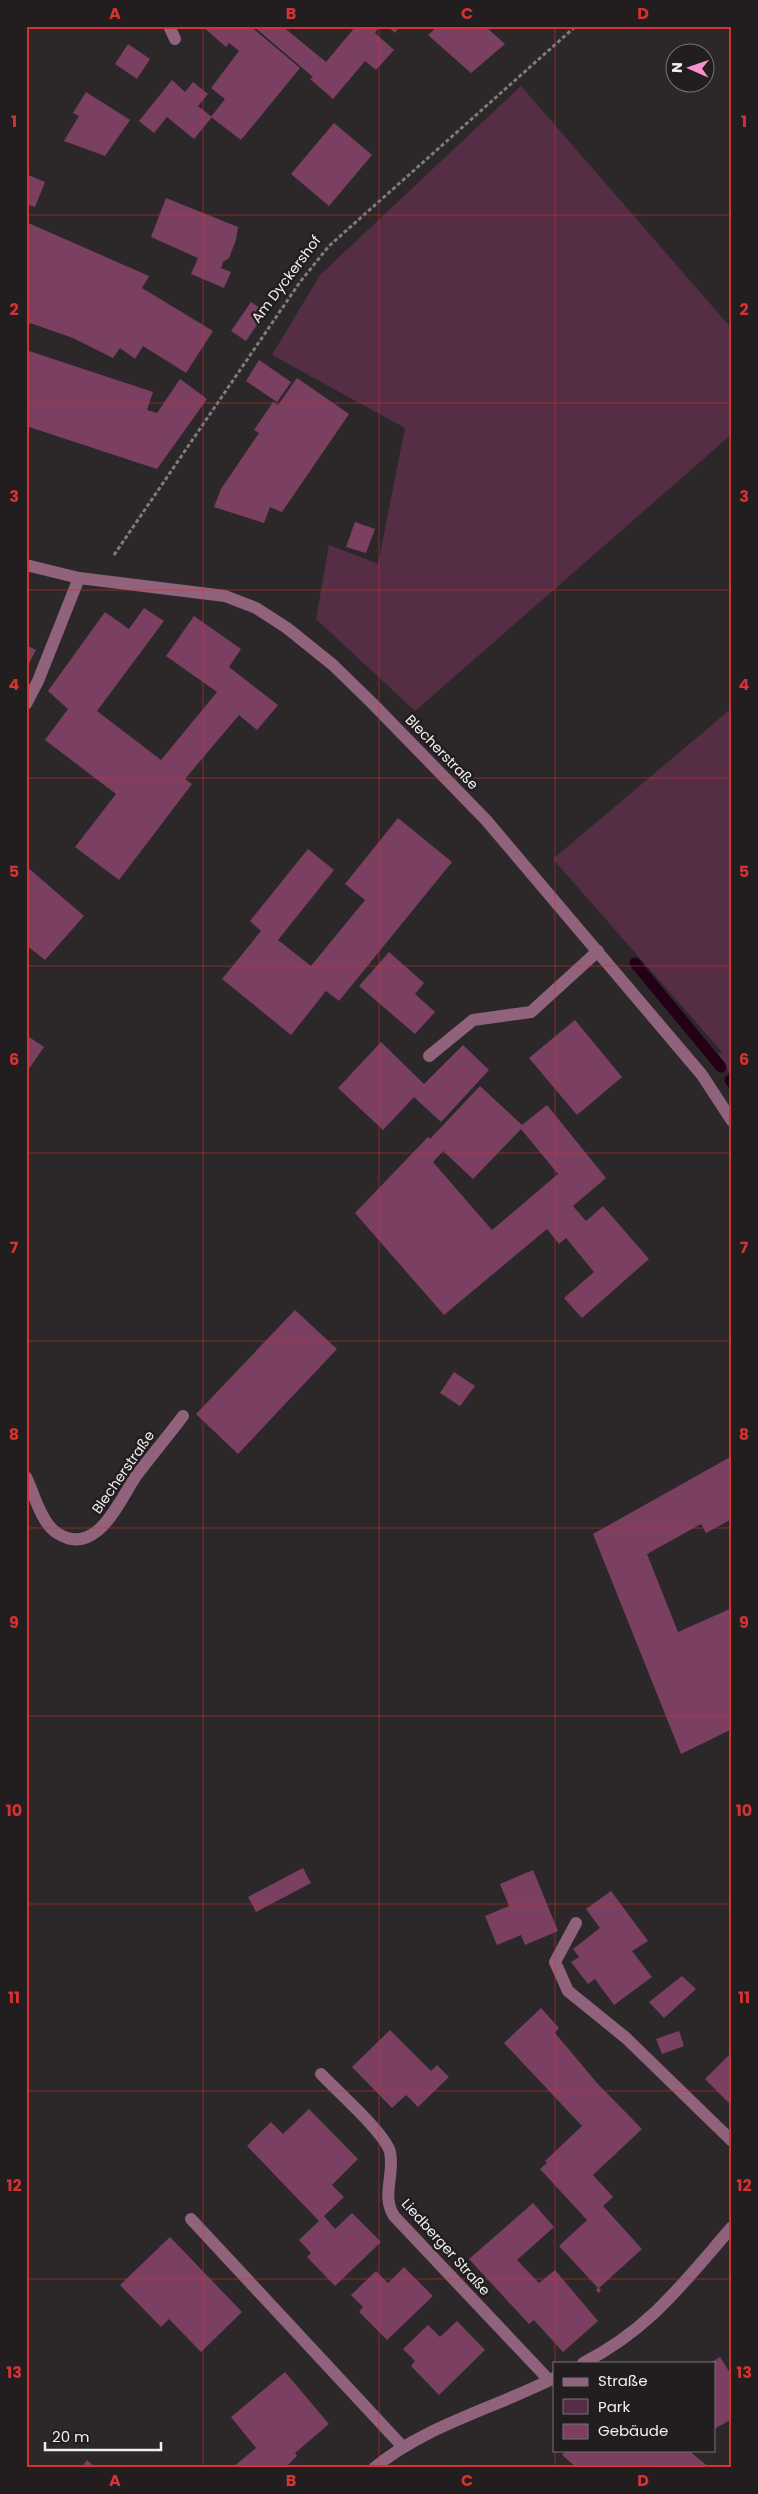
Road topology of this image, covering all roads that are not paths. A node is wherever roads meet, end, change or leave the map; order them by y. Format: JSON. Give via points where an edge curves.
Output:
{"nodes":[{"id":1,"x":169,"y":26,"type":"edge"},
{"id":2,"x":175,"y":39,"type":"dead end"},
{"id":3,"x":26,"y":564,"type":"edge"},
{"id":4,"x":79,"y":578,"type":"junction"},
{"id":5,"x":26,"y":704,"type":"edge"},
{"id":6,"x":598,"y":951,"type":"junction"},
{"id":7,"x":429,"y":1056,"type":"dead end"},
{"id":8,"x":732,"y":1121,"type":"edge"},
{"id":9,"x":183,"y":1416,"type":"dead end"},
{"id":10,"x":26,"y":1476,"type":"edge"},
{"id":11,"x":576,"y":1923,"type":"dead end"},
{"id":12,"x":322,"y":2074,"type":"dead end"},
{"id":13,"x":732,"y":2142,"type":"edge"},
{"id":14,"x":190,"y":2219,"type":"dead end"},
{"id":15,"x":732,"y":2227,"type":"edge"},
{"id":16,"x":585,"y":2362,"type":"edge"},
{"id":17,"x":552,"y":2379,"type":"edge"},
{"id":18,"x":403,"y":2447,"type":"junction"},
{"id":19,"x":374,"y":2468,"type":"edge"}],
"edges":[{"from":1,"to":2,"type":"street"},
{"from":3,"to":4,"type":"street","name":"Blecherstraße"},
{"from":4,"to":5,"type":"street"},
{"from":4,"to":6,"type":"street","name":"Blecherstraße","via":[[225,596],[256,608],[287,628],[333,665],[450,782]]},
{"from":6,"to":7,"type":"street","via":[[531,1012],[473,1020]]},
{"from":6,"to":8,"type":"street","name":"Blecherstraße","via":[[702,1075]]},
{"from":9,"to":10,"type":"street","name":"Blecherstraße","via":[[135,1478],[110,1520],[90,1534],[67,1537],[53,1529]]},
{"from":11,"to":13,"type":"street","via":[[555,1962],[568,1991],[626,2038]]},
{"from":12,"to":17,"type":"street","name":"Liedberger Straße","via":[[387,2144],[391,2161],[388,2206],[394,2216]]},
{"from":14,"to":18,"type":"street"},
{"from":15,"to":16,"type":"street","via":[[642,2326]]},
{"from":17,"to":18,"type":"street","name":"Liedberger Straße"},
{"from":18,"to":19,"type":"street","name":"Liedberger Straße"}]}
